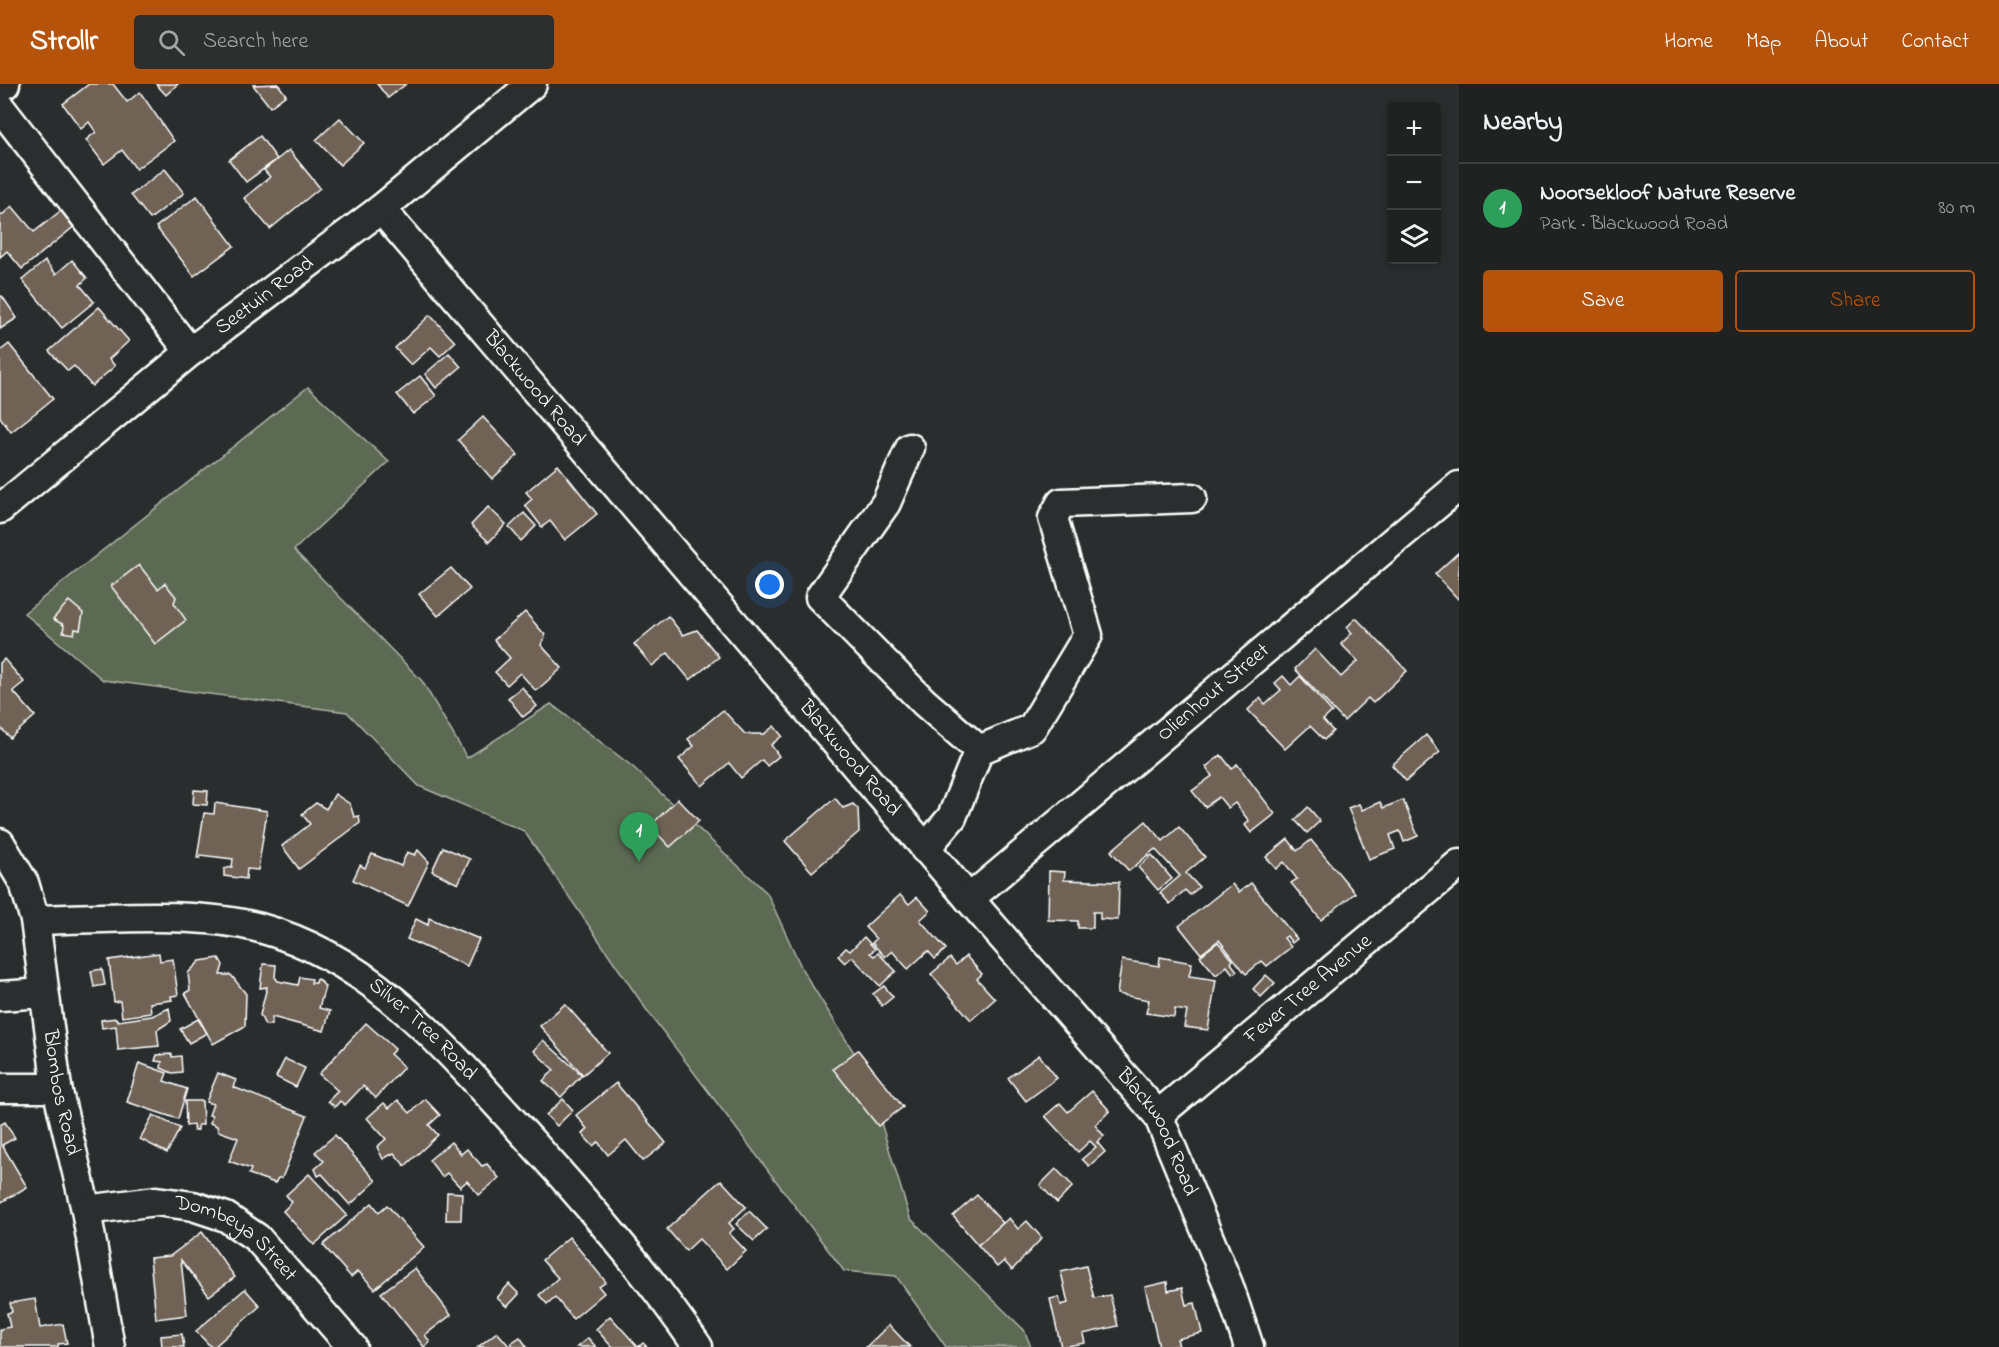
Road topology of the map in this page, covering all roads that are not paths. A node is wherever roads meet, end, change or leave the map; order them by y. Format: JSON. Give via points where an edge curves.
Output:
{"nodes":[{"id":1,"x":5,"y":84,"type":"edge"},
{"id":2,"x":532,"y":84,"type":"edge"},
{"id":3,"x":0,"y":88,"type":"edge"},
{"id":4,"x":0,"y":107,"type":"edge"},
{"id":5,"x":381,"y":209,"type":"junction"},
{"id":6,"x":190,"y":352,"type":"junction"},
{"id":7,"x":910,"y":448,"type":"dead end"},
{"id":8,"x":1459,"y":486,"type":"edge"},
{"id":9,"x":1192,"y":498,"type":"dead end"},
{"id":10,"x":0,"y":509,"type":"edge"},
{"id":11,"x":979,"y":750,"type":"junction"},
{"id":12,"x":0,"y":843,"type":"edge"},
{"id":13,"x":925,"y":849,"type":"junction"},
{"id":14,"x":1459,"y":864,"type":"edge"},
{"id":15,"x":969,"y":899,"type":"junction"},
{"id":16,"x":35,"y":920,"type":"junction"},
{"id":17,"x":44,"y":993,"type":"junction"},
{"id":18,"x":0,"y":996,"type":"edge"},
{"id":19,"x":0,"y":1088,"type":"edge"},
{"id":20,"x":57,"y":1088,"type":"junction"},
{"id":21,"x":1158,"y":1115,"type":"junction"},
{"id":22,"x":86,"y":1210,"type":"junction"},
{"id":23,"x":110,"y":1347,"type":"edge"},
{"id":24,"x":352,"y":1347,"type":"edge"},
{"id":25,"x":698,"y":1347,"type":"edge"},
{"id":26,"x":1249,"y":1347,"type":"edge"}],
"edges":[{"from":1,"to":3,"type":"street"},
{"from":2,"to":5,"type":"street","name":"Seetuin Road"},
{"from":4,"to":6,"type":"street"},
{"from":5,"to":6,"type":"street","name":"Seetuin Road"},
{"from":5,"to":13,"type":"street","name":"Blackwood Road"},
{"from":6,"to":10,"type":"street","name":"Seetuin Road"},
{"from":7,"to":11,"type":"street","via":[[886,503],[820,597],[916,694]]},
{"from":8,"to":15,"type":"street","name":"Olienhout Street"},
{"from":9,"to":11,"type":"street","via":[[1061,503],[1053,518],[1088,635],[1032,728]]},
{"from":11,"to":13,"type":"street","via":[[952,818]]},
{"from":12,"to":16,"type":"street","name":"Blombos Road","via":[[24,884]]},
{"from":13,"to":15,"type":"street","name":"Blackwood Road"},
{"from":14,"to":21,"type":"street","name":"Fever Tree Avenue"},
{"from":15,"to":21,"type":"street","name":"Blackwood Road"},
{"from":16,"to":17,"type":"street","name":"Blombos Road"},
{"from":16,"to":25,"type":"street","name":"Silver Tree Road","via":[[202,918],[260,928],[356,970],[432,1034],[590,1205]]},
{"from":17,"to":18,"type":"street"},
{"from":17,"to":20,"type":"street","name":"Blombos Road"},
{"from":19,"to":20,"type":"street"},
{"from":20,"to":22,"type":"street","name":"Blombos Road"},
{"from":21,"to":26,"type":"street","name":"Blackwood Road","via":[[1228,1284]]},
{"from":22,"to":23,"type":"street","name":"Blombos Road"},
{"from":22,"to":24,"type":"street","name":"Dombeya Street","via":[[156,1201],[193,1206],[226,1217],[257,1238]]}]}
